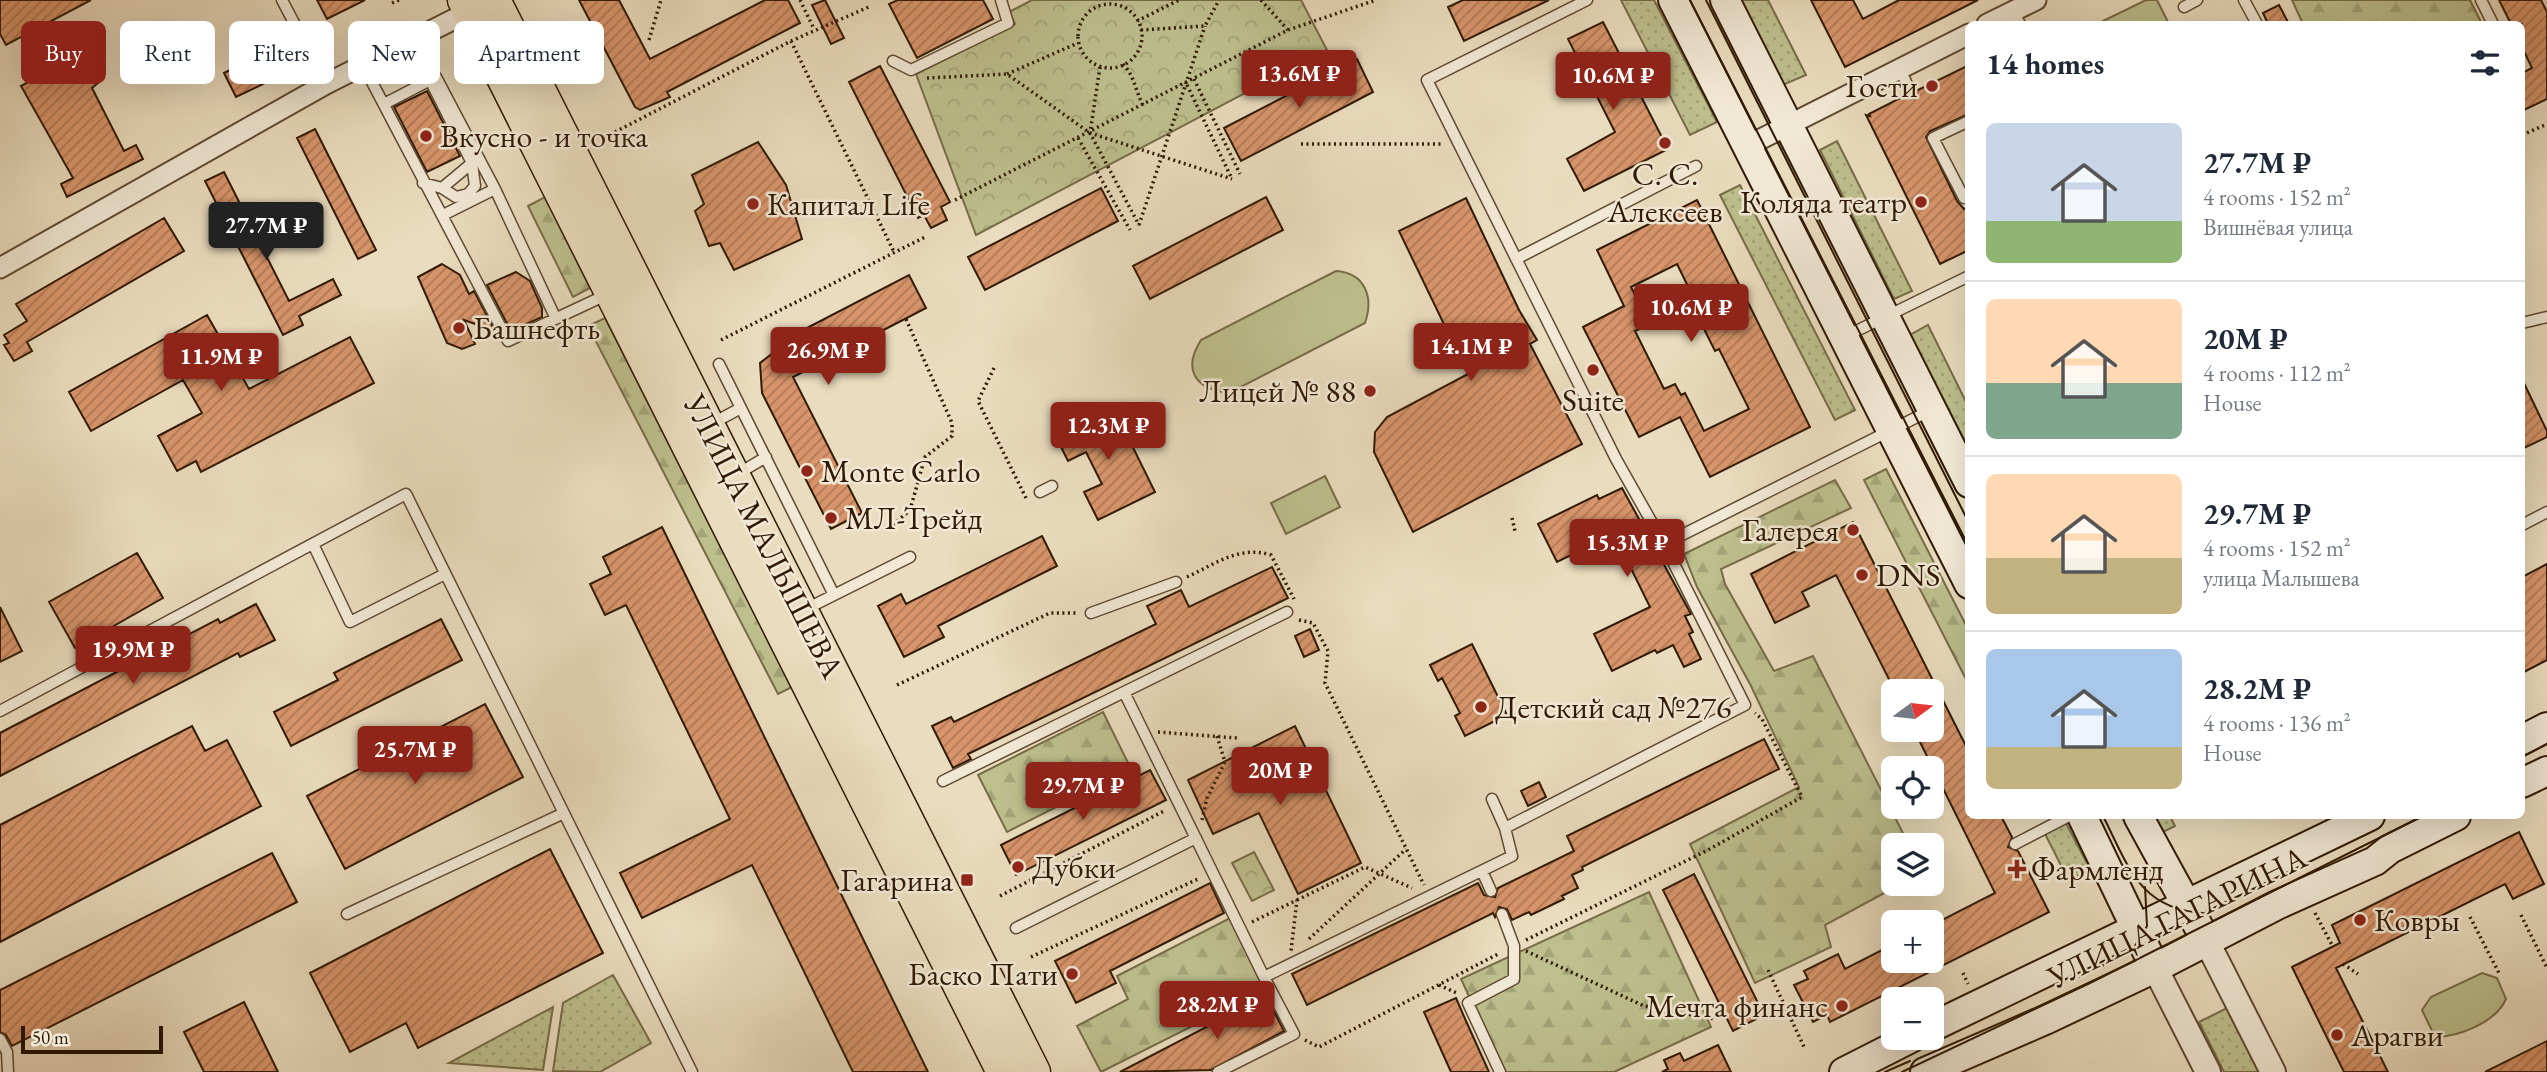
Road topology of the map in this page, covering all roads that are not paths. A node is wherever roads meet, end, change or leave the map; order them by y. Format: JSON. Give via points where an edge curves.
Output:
{"nodes":[{"id":1,"x":282,"y":0,"type":"edge"},
{"id":2,"x":1001,"y":0,"type":"edge"},
{"id":3,"x":1587,"y":0,"type":"edge"},
{"id":4,"x":1674,"y":0,"type":"edge"},
{"id":5,"x":1725,"y":0,"type":"edge"},
{"id":6,"x":2036,"y":0,"type":"edge"},
{"id":7,"x":2197,"y":0,"type":"edge"},
{"id":8,"x":2244,"y":0,"type":"edge"},
{"id":9,"x":2481,"y":0,"type":"edge"},
{"id":10,"x":480,"y":3,"type":"edge"},
{"id":11,"x":2184,"y":7,"type":"dead end"},
{"id":12,"x":2016,"y":18,"type":"edge"},
{"id":13,"x":293,"y":21,"type":"edge"},
{"id":14,"x":2255,"y":21,"type":"edge"},
{"id":15,"x":2492,"y":21,"type":"edge"},
{"id":16,"x":440,"y":24,"type":"edge"},
{"id":17,"x":1965,"y":36,"type":"edge"},
{"id":18,"x":893,"y":61,"type":"dead end"},
{"id":19,"x":1900,"y":69,"type":"junction"},
{"id":20,"x":326,"y":84,"type":"edge"},
{"id":21,"x":373,"y":84,"type":"edge"},
{"id":22,"x":422,"y":84,"type":"edge"},
{"id":23,"x":432,"y":84,"type":"edge"},
{"id":24,"x":440,"y":84,"type":"edge"},
{"id":25,"x":1911,"y":93,"type":"dead end"},
{"id":26,"x":384,"y":104,"type":"junction"},
{"id":27,"x":1965,"y":122,"type":"edge"},
{"id":28,"x":1788,"y":126,"type":"junction"},
{"id":29,"x":1748,"y":146,"type":"junction"},
{"id":30,"x":472,"y":163,"type":"junction"},
{"id":31,"x":1696,"y":166,"type":"dead end"},
{"id":32,"x":423,"y":183,"type":"junction"},
{"id":33,"x":442,"y":188,"type":"junction"},
{"id":34,"x":495,"y":189,"type":"junction"},
{"id":35,"x":1965,"y":196,"type":"edge"},
{"id":36,"x":443,"y":215,"type":"junction"},
{"id":37,"x":1516,"y":260,"type":"junction"},
{"id":38,"x":0,"y":268,"type":"edge"},
{"id":39,"x":1965,"y":278,"type":"edge"},
{"id":40,"x":611,"y":292,"type":"junction"},
{"id":41,"x":1885,"y":317,"type":"junction"},
{"id":42,"x":2547,"y":317,"type":"edge"},
{"id":43,"x":556,"y":318,"type":"junction"},
{"id":44,"x":2525,"y":322,"type":"edge"},
{"id":45,"x":1844,"y":337,"type":"junction"},
{"id":46,"x":719,"y":364,"type":"dead end"},
{"id":47,"x":741,"y":408,"type":"junction"},
{"id":48,"x":1932,"y":410,"type":"junction"},
{"id":49,"x":708,"y":425,"type":"junction"},
{"id":50,"x":1891,"y":430,"type":"junction"},
{"id":51,"x":766,"y":457,"type":"junction"},
{"id":52,"x":1965,"y":475,"type":"edge"},
{"id":53,"x":734,"y":476,"type":"junction"},
{"id":54,"x":1052,"y":486,"type":"dead end"},
{"id":55,"x":1040,"y":492,"type":"dead end"},
{"id":56,"x":2547,"y":512,"type":"edge"},
{"id":57,"x":2525,"y":523,"type":"edge"},
{"id":58,"x":313,"y":544,"type":"junction"},
{"id":59,"x":1664,"y":544,"type":"junction"},
{"id":60,"x":910,"y":557,"type":"dead end"},
{"id":61,"x":445,"y":574,"type":"junction"},
{"id":62,"x":1965,"y":576,"type":"edge"},
{"id":63,"x":1176,"y":582,"type":"road end"},
{"id":64,"x":834,"y":595,"type":"junction"},
{"id":65,"x":802,"y":611,"type":"junction"},
{"id":66,"x":1287,"y":612,"type":"road end"},
{"id":67,"x":1091,"y":613,"type":"road end"},
{"id":68,"x":1124,"y":692,"type":"junction"},
{"id":69,"x":0,"y":711,"type":"edge"},
{"id":70,"x":2547,"y":727,"type":"edge"},
{"id":71,"x":2525,"y":738,"type":"edge"},
{"id":72,"x":2547,"y":771,"type":"edge"},
{"id":73,"x":943,"y":780,"type":"dead end"},
{"id":74,"x":2525,"y":782,"type":"edge"},
{"id":75,"x":1492,"y":799,"type":"dead end"},
{"id":76,"x":564,"y":813,"type":"junction"},
{"id":77,"x":2063,"y":819,"type":"edge"},
{"id":78,"x":2083,"y":819,"type":"edge"},
{"id":79,"x":2140,"y":819,"type":"edge"},
{"id":80,"x":2364,"y":819,"type":"edge"},
{"id":81,"x":2450,"y":819,"type":"edge"},
{"id":82,"x":1505,"y":828,"type":"junction"},
{"id":83,"x":1196,"y":838,"type":"junction"},
{"id":84,"x":2015,"y":844,"type":"dead end"},
{"id":85,"x":1482,"y":871,"type":"junction"},
{"id":86,"x":1491,"y":891,"type":"dead end"},
{"id":87,"x":2186,"y":905,"type":"junction"},
{"id":88,"x":347,"y":914,"type":"dead end"},
{"id":89,"x":1502,"y":914,"type":"dead end"},
{"id":90,"x":1016,"y":928,"type":"dead end"},
{"id":91,"x":2137,"y":930,"type":"junction"},
{"id":92,"x":2207,"y":942,"type":"junction"},
{"id":93,"x":2155,"y":968,"type":"junction"},
{"id":94,"x":1265,"y":977,"type":"junction"},
{"id":95,"x":1944,"y":1021,"type":"edge"},
{"id":96,"x":0,"y":1039,"type":"edge"},
{"id":97,"x":1887,"y":1050,"type":"edge"},
{"id":98,"x":8,"y":1072,"type":"edge"},
{"id":99,"x":692,"y":1072,"type":"edge"},
{"id":100,"x":1003,"y":1072,"type":"edge"},
{"id":101,"x":1034,"y":1072,"type":"edge"},
{"id":102,"x":1218,"y":1072,"type":"edge"},
{"id":103,"x":1500,"y":1072,"type":"edge"},
{"id":104,"x":1844,"y":1072,"type":"edge"},
{"id":105,"x":1925,"y":1072,"type":"edge"},
{"id":106,"x":2208,"y":1072,"type":"edge"},
{"id":107,"x":2273,"y":1072,"type":"edge"}],
"edges":[{"from":1,"to":13,"type":"lane"},
{"from":2,"to":18,"type":"lane","via":[[1008,23],[911,70]]},
{"from":3,"to":37,"type":"lane","via":[[1427,80]]},
{"from":4,"to":29,"type":"main road"},
{"from":5,"to":28,"type":"main road"},
{"from":6,"to":12,"type":"street"},
{"from":7,"to":11,"type":"lane"},
{"from":8,"to":14,"type":"lane"},
{"from":9,"to":15,"type":"lane"},
{"from":10,"to":16,"type":"street"},
{"from":10,"to":40,"type":"main road","name":"УЛИЦА МАЛЫШЕВА"},
{"from":10,"to":49,"type":"main road","name":"УЛИЦА МАЛЫШЕВА"},
{"from":17,"to":19,"type":"street"},
{"from":19,"to":25,"type":"lane"},
{"from":19,"to":28,"type":"street"},
{"from":20,"to":38,"type":"street"},
{"from":21,"to":26,"type":"lane"},
{"from":22,"to":26,"type":"lane"},
{"from":23,"to":30,"type":"lane"},
{"from":24,"to":34,"type":"lane"},
{"from":26,"to":32,"type":"lane"},
{"from":27,"to":35,"type":"lane","via":[[1931,134]]},
{"from":28,"to":29,"type":"street"},
{"from":28,"to":41,"type":"main road"},
{"from":29,"to":45,"type":"main road"},
{"from":30,"to":33,"type":"lane"},
{"from":30,"to":33,"type":"lane","via":[[474,186],[468,194],[456,197]]},
{"from":31,"to":37,"type":"lane"},
{"from":32,"to":33,"type":"lane"},
{"from":32,"to":36,"type":"lane"},
{"from":34,"to":36,"type":"lane"},
{"from":34,"to":43,"type":"lane"},
{"from":36,"to":43,"type":"lane","via":[[509,341]]},
{"from":37,"to":59,"type":"lane"},
{"from":39,"to":41,"type":"lane"},
{"from":40,"to":43,"type":"lane"},
{"from":40,"to":100,"type":"main road","name":"УЛИЦА МАЛЫШЕВА"},
{"from":41,"to":45,"type":"lane"},
{"from":41,"to":48,"type":"main road"},
{"from":42,"to":44,"type":"lane"},
{"from":45,"to":50,"type":"main road"},
{"from":46,"to":47,"type":"lane"},
{"from":47,"to":49,"type":"lane"},
{"from":47,"to":51,"type":"lane"},
{"from":48,"to":50,"type":"lane"},
{"from":48,"to":52,"type":"main road"},
{"from":49,"to":53,"type":"main road","name":"УЛИЦА МАЛЫШЕВА"},
{"from":50,"to":59,"type":"lane"},
{"from":50,"to":62,"type":"main road"},
{"from":51,"to":53,"type":"lane"},
{"from":51,"to":64,"type":"lane"},
{"from":53,"to":65,"type":"main road","name":"УЛИЦА МАЛЫШЕВА"},
{"from":54,"to":55,"type":"lane"},
{"from":56,"to":57,"type":"lane"},
{"from":58,"to":61,"type":"lane","via":[[350,622]]},
{"from":58,"to":61,"type":"lane","via":[[406,494]]},
{"from":58,"to":69,"type":"lane"},
{"from":59,"to":82,"type":"lane","via":[[1745,705]]},
{"from":60,"to":64,"type":"lane"},
{"from":61,"to":76,"type":"lane"},
{"from":63,"to":67,"type":"lane"},
{"from":64,"to":65,"type":"lane"},
{"from":65,"to":101,"type":"main road","name":"УЛИЦА МАЛЫШЕВА"},
{"from":66,"to":68,"type":"lane"},
{"from":68,"to":73,"type":"lane"},
{"from":68,"to":83,"type":"lane"},
{"from":70,"to":71,"type":"main road"},
{"from":72,"to":74,"type":"main road"},
{"from":75,"to":82,"type":"lane"},
{"from":76,"to":88,"type":"lane"},
{"from":76,"to":99,"type":"lane"},
{"from":77,"to":84,"type":"lane"},
{"from":78,"to":91,"type":"main road"},
{"from":79,"to":87,"type":"main road"},
{"from":80,"to":87,"type":"main road","name":"УЛИЦА ГАГАРИНА"},
{"from":81,"to":92,"type":"main road","name":"УЛИЦА ГАГАРИНА"},
{"from":82,"to":85,"type":"lane","via":[[1511,856]]},
{"from":83,"to":90,"type":"lane"},
{"from":83,"to":94,"type":"lane"},
{"from":85,"to":86,"type":"lane"},
{"from":85,"to":94,"type":"lane"},
{"from":87,"to":91,"type":"main road","name":"УЛИЦА ГАГАРИНА"},
{"from":87,"to":92,"type":"main road"},
{"from":89,"to":103,"type":"lane","via":[[1514,946],[1514,979],[1468,1003]]},
{"from":91,"to":93,"type":"main road"},
{"from":91,"to":95,"type":"main road","name":"УЛИЦА ГАГАРИНА"},
{"from":92,"to":93,"type":"main road","name":"УЛИЦА ГАГАРИНА"},
{"from":92,"to":107,"type":"street"},
{"from":93,"to":105,"type":"main road","name":"УЛИЦА ГАГАРИНА"},
{"from":93,"to":106,"type":"street"},
{"from":94,"to":102,"type":"lane","via":[[1294,1034]]},
{"from":96,"to":98,"type":"lane","via":[[7,1052]]},
{"from":97,"to":104,"type":"main road"}]}
